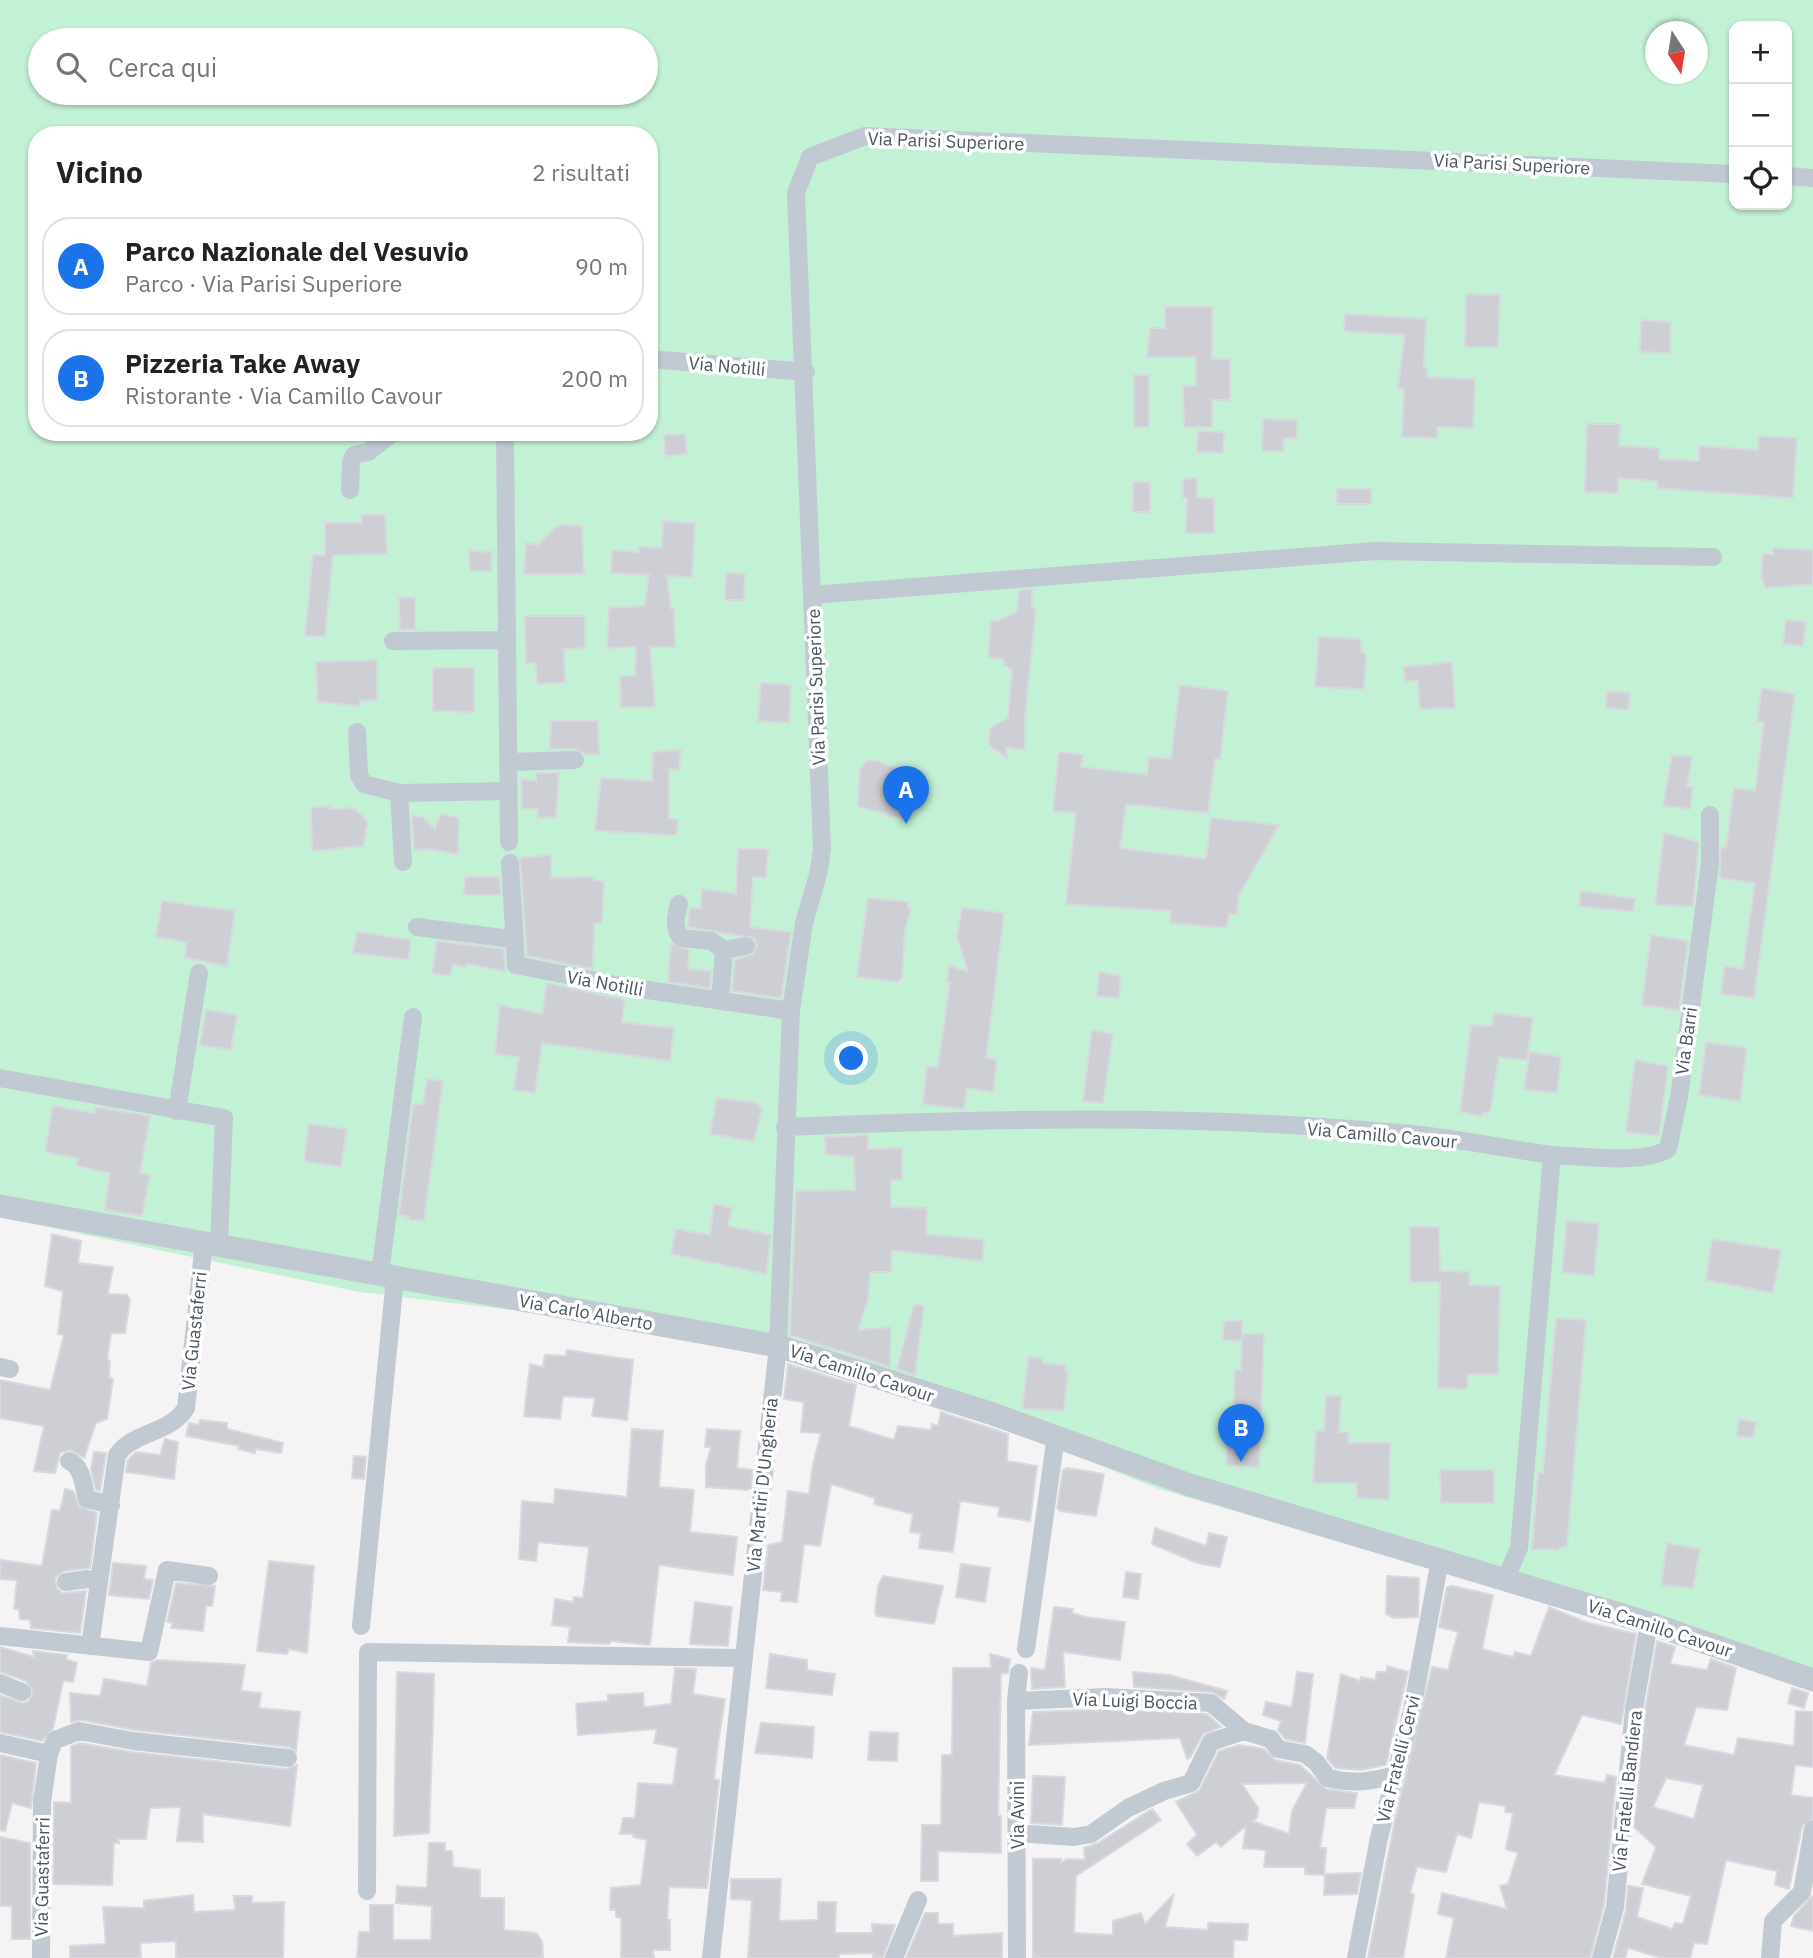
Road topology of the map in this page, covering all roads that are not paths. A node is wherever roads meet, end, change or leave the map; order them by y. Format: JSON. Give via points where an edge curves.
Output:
{"nodes":[{"id":1,"x":1729,"y":174,"type":"edge"},
{"id":2,"x":1792,"y":176,"type":"edge"},
{"id":3,"x":1813,"y":177,"type":"edge"},
{"id":4,"x":658,"y":360,"type":"edge"},
{"id":5,"x":806,"y":372,"type":"junction"},
{"id":6,"x":383,"y":441,"type":"edge"},
{"id":7,"x":505,"y":441,"type":"edge"},
{"id":8,"x":350,"y":490,"type":"dead end"},
{"id":9,"x":1713,"y":557,"type":"dead end"},
{"id":10,"x":812,"y":595,"type":"junction"},
{"id":11,"x":507,"y":640,"type":"junction"},
{"id":12,"x":393,"y":641,"type":"dead end"},
{"id":13,"x":357,"y":732,"type":"dead end"},
{"id":14,"x":575,"y":760,"type":"dead end"},
{"id":15,"x":509,"y":762,"type":"junction"},
{"id":16,"x":509,"y":791,"type":"junction"},
{"id":17,"x":399,"y":793,"type":"junction"},
{"id":18,"x":1710,"y":815,"type":"dead end"},
{"id":19,"x":509,"y":842,"type":"dead end"},
{"id":20,"x":403,"y":862,"type":"dead end"},
{"id":21,"x":510,"y":863,"type":"dead end"},
{"id":22,"x":679,"y":904,"type":"dead end"},
{"id":23,"x":417,"y":927,"type":"dead end"},
{"id":24,"x":512,"y":939,"type":"junction"},
{"id":25,"x":746,"y":946,"type":"dead end"},
{"id":26,"x":723,"y":950,"type":"junction"},
{"id":27,"x":199,"y":973,"type":"dead end"},
{"id":28,"x":720,"y":1001,"type":"junction"},
{"id":29,"x":791,"y":1011,"type":"junction"},
{"id":30,"x":413,"y":1017,"type":"dead end"},
{"id":31,"x":0,"y":1078,"type":"edge"},
{"id":32,"x":177,"y":1111,"type":"junction"},
{"id":33,"x":786,"y":1127,"type":"junction"},
{"id":34,"x":1552,"y":1155,"type":"junction"},
{"id":35,"x":0,"y":1206,"type":"edge"},
{"id":36,"x":211,"y":1244,"type":"junction"},
{"id":37,"x":387,"y":1276,"type":"junction"},
{"id":38,"x":778,"y":1346,"type":"junction"},
{"id":39,"x":1056,"y":1436,"type":"junction"},
{"id":40,"x":69,"y":1461,"type":"dead end"},
{"id":41,"x":111,"y":1505,"type":"junction"},
{"id":42,"x":1440,"y":1559,"type":"junction"},
{"id":43,"x":209,"y":1576,"type":"dead end"},
{"id":44,"x":1506,"y":1578,"type":"junction"},
{"id":45,"x":66,"y":1582,"type":"dead end"},
{"id":46,"x":98,"y":1582,"type":"junction"},
{"id":47,"x":1649,"y":1623,"type":"junction"},
{"id":48,"x":361,"y":1626,"type":"dead end"},
{"id":49,"x":0,"y":1636,"type":"edge"},
{"id":50,"x":90,"y":1646,"type":"junction"},
{"id":51,"x":1026,"y":1649,"type":"dead end"},
{"id":52,"x":742,"y":1658,"type":"junction"},
{"id":53,"x":1019,"y":1673,"type":"dead end"},
{"id":54,"x":1813,"y":1679,"type":"edge"},
{"id":55,"x":0,"y":1683,"type":"edge"},
{"id":56,"x":22,"y":1692,"type":"dead end"},
{"id":57,"x":1016,"y":1701,"type":"junction"},
{"id":58,"x":1244,"y":1731,"type":"junction"},
{"id":59,"x":0,"y":1743,"type":"edge"},
{"id":60,"x":49,"y":1754,"type":"junction"},
{"id":61,"x":288,"y":1758,"type":"dead end"},
{"id":62,"x":1394,"y":1775,"type":"junction"},
{"id":63,"x":1813,"y":1829,"type":"edge"},
{"id":64,"x":1017,"y":1833,"type":"junction"},
{"id":65,"x":367,"y":1891,"type":"dead end"},
{"id":66,"x":918,"y":1900,"type":"dead end"},
{"id":67,"x":41,"y":1958,"type":"edge"},
{"id":68,"x":711,"y":1958,"type":"edge"},
{"id":69,"x":894,"y":1958,"type":"edge"},
{"id":70,"x":1017,"y":1958,"type":"edge"},
{"id":71,"x":1356,"y":1958,"type":"edge"},
{"id":72,"x":1601,"y":1958,"type":"edge"},
{"id":73,"x":1770,"y":1958,"type":"edge"}],
"edges":[{"from":1,"to":5,"type":"street","name":"Via Parisi Superiore","via":[[865,135],[810,157],[796,192]]},
{"from":2,"to":3,"type":"street"},
{"from":4,"to":5,"type":"street","name":"Via Notilli"},
{"from":5,"to":10,"type":"street","name":"Via Parisi Superiore"},
{"from":6,"to":8,"type":"street","via":[[368,453],[354,455]]},
{"from":7,"to":11,"type":"street"},
{"from":9,"to":10,"type":"street","via":[[1375,551]]},
{"from":10,"to":29,"type":"street","name":"Via Parisi Superiore","via":[[822,849],[804,923]]},
{"from":11,"to":12,"type":"street"},
{"from":11,"to":15,"type":"street"},
{"from":13,"to":17,"type":"street","via":[[359,775],[364,784]]},
{"from":14,"to":15,"type":"street"},
{"from":15,"to":16,"type":"street"},
{"from":16,"to":17,"type":"street"},
{"from":16,"to":19,"type":"street"},
{"from":17,"to":20,"type":"street"},
{"from":18,"to":34,"type":"street","name":"Via Barri","via":[[1710,864],[1668,1149],[1658,1155]]},
{"from":21,"to":24,"type":"street","name":"Via Notilli"},
{"from":22,"to":26,"type":"street","via":[[677,934],[711,941]]},
{"from":23,"to":24,"type":"street"},
{"from":24,"to":28,"type":"street","name":"Via Notilli","via":[[516,965]]},
{"from":25,"to":26,"type":"street"},
{"from":26,"to":28,"type":"street"},
{"from":27,"to":32,"type":"street"},
{"from":28,"to":29,"type":"street","name":"Via Notilli"},
{"from":29,"to":33,"type":"street","name":"Via Martiri D'Ungheria"},
{"from":30,"to":37,"type":"street"},
{"from":31,"to":32,"type":"street"},
{"from":32,"to":36,"type":"street","via":[[225,1118]]},
{"from":33,"to":34,"type":"street","name":"Via Camillo Cavour","via":[[1129,1118],[1401,1133]]},
{"from":33,"to":38,"type":"street","name":"Via Martiri D'Ungheria"},
{"from":34,"to":44,"type":"street","via":[[1519,1548]]},
{"from":35,"to":36,"type":"street","name":"Via Carlo Alberto"},
{"from":36,"to":37,"type":"street","name":"Via Carlo Alberto"},
{"from":36,"to":41,"type":"street","name":"Via Guastaferri","via":[[186,1408],[179,1419],[124,1446],[117,1455]]},
{"from":37,"to":38,"type":"street","name":"Via Carlo Alberto"},
{"from":37,"to":48,"type":"street"},
{"from":38,"to":39,"type":"street","name":"Via Camillo Cavour"},
{"from":38,"to":52,"type":"street","name":"Via Martiri D'Ungheria"},
{"from":39,"to":42,"type":"street","name":"Via Camillo Cavour","via":[[1266,1509]]},
{"from":39,"to":51,"type":"street"},
{"from":40,"to":41,"type":"street","via":[[76,1464],[87,1499]]},
{"from":41,"to":46,"type":"street","name":"Via Guastaferri"},
{"from":42,"to":44,"type":"street","name":"Via Camillo Cavour"},
{"from":42,"to":62,"type":"street","name":"Via Fratelli Cervi","via":[[1412,1710]]},
{"from":43,"to":50,"type":"street","via":[[167,1570],[149,1652]]},
{"from":44,"to":47,"type":"street","name":"Via Camillo Cavour"},
{"from":45,"to":46,"type":"street"},
{"from":46,"to":50,"type":"street","name":"Via Guastaferri"},
{"from":47,"to":54,"type":"street","name":"Via Camillo Cavour"},
{"from":47,"to":72,"type":"street","name":"Via Fratelli Bandiera","via":[[1634,1709],[1615,1907]]},
{"from":49,"to":50,"type":"street"},
{"from":52,"to":65,"type":"street","via":[[368,1652]]},
{"from":52,"to":68,"type":"street","name":"Via Martiri D'Ungheria"},
{"from":53,"to":57,"type":"street","name":"Via Avini"},
{"from":55,"to":56,"type":"street"},
{"from":57,"to":58,"type":"street","name":"Via Luigi Boccia","via":[[1106,1697],[1211,1703]]},
{"from":57,"to":64,"type":"street","name":"Via Avini"},
{"from":58,"to":62,"type":"street","name":"Via Luigi Boccia","via":[[1272,1739],[1278,1749],[1304,1754],[1328,1779],[1368,1782]]},
{"from":58,"to":64,"type":"street","via":[[1211,1742],[1191,1783],[1128,1808],[1091,1833],[1074,1837]]},
{"from":59,"to":60,"type":"street"},
{"from":60,"to":61,"type":"street","via":[[55,1740],[79,1731]]},
{"from":60,"to":67,"type":"street","name":"Via Guastaferri","via":[[42,1802]]},
{"from":62,"to":71,"type":"street","name":"Via Fratelli Cervi"},
{"from":63,"to":73,"type":"street","via":[[1802,1892],[1773,1921]]},
{"from":64,"to":70,"type":"street","name":"Via Avini"},
{"from":66,"to":69,"type":"street"}]}
